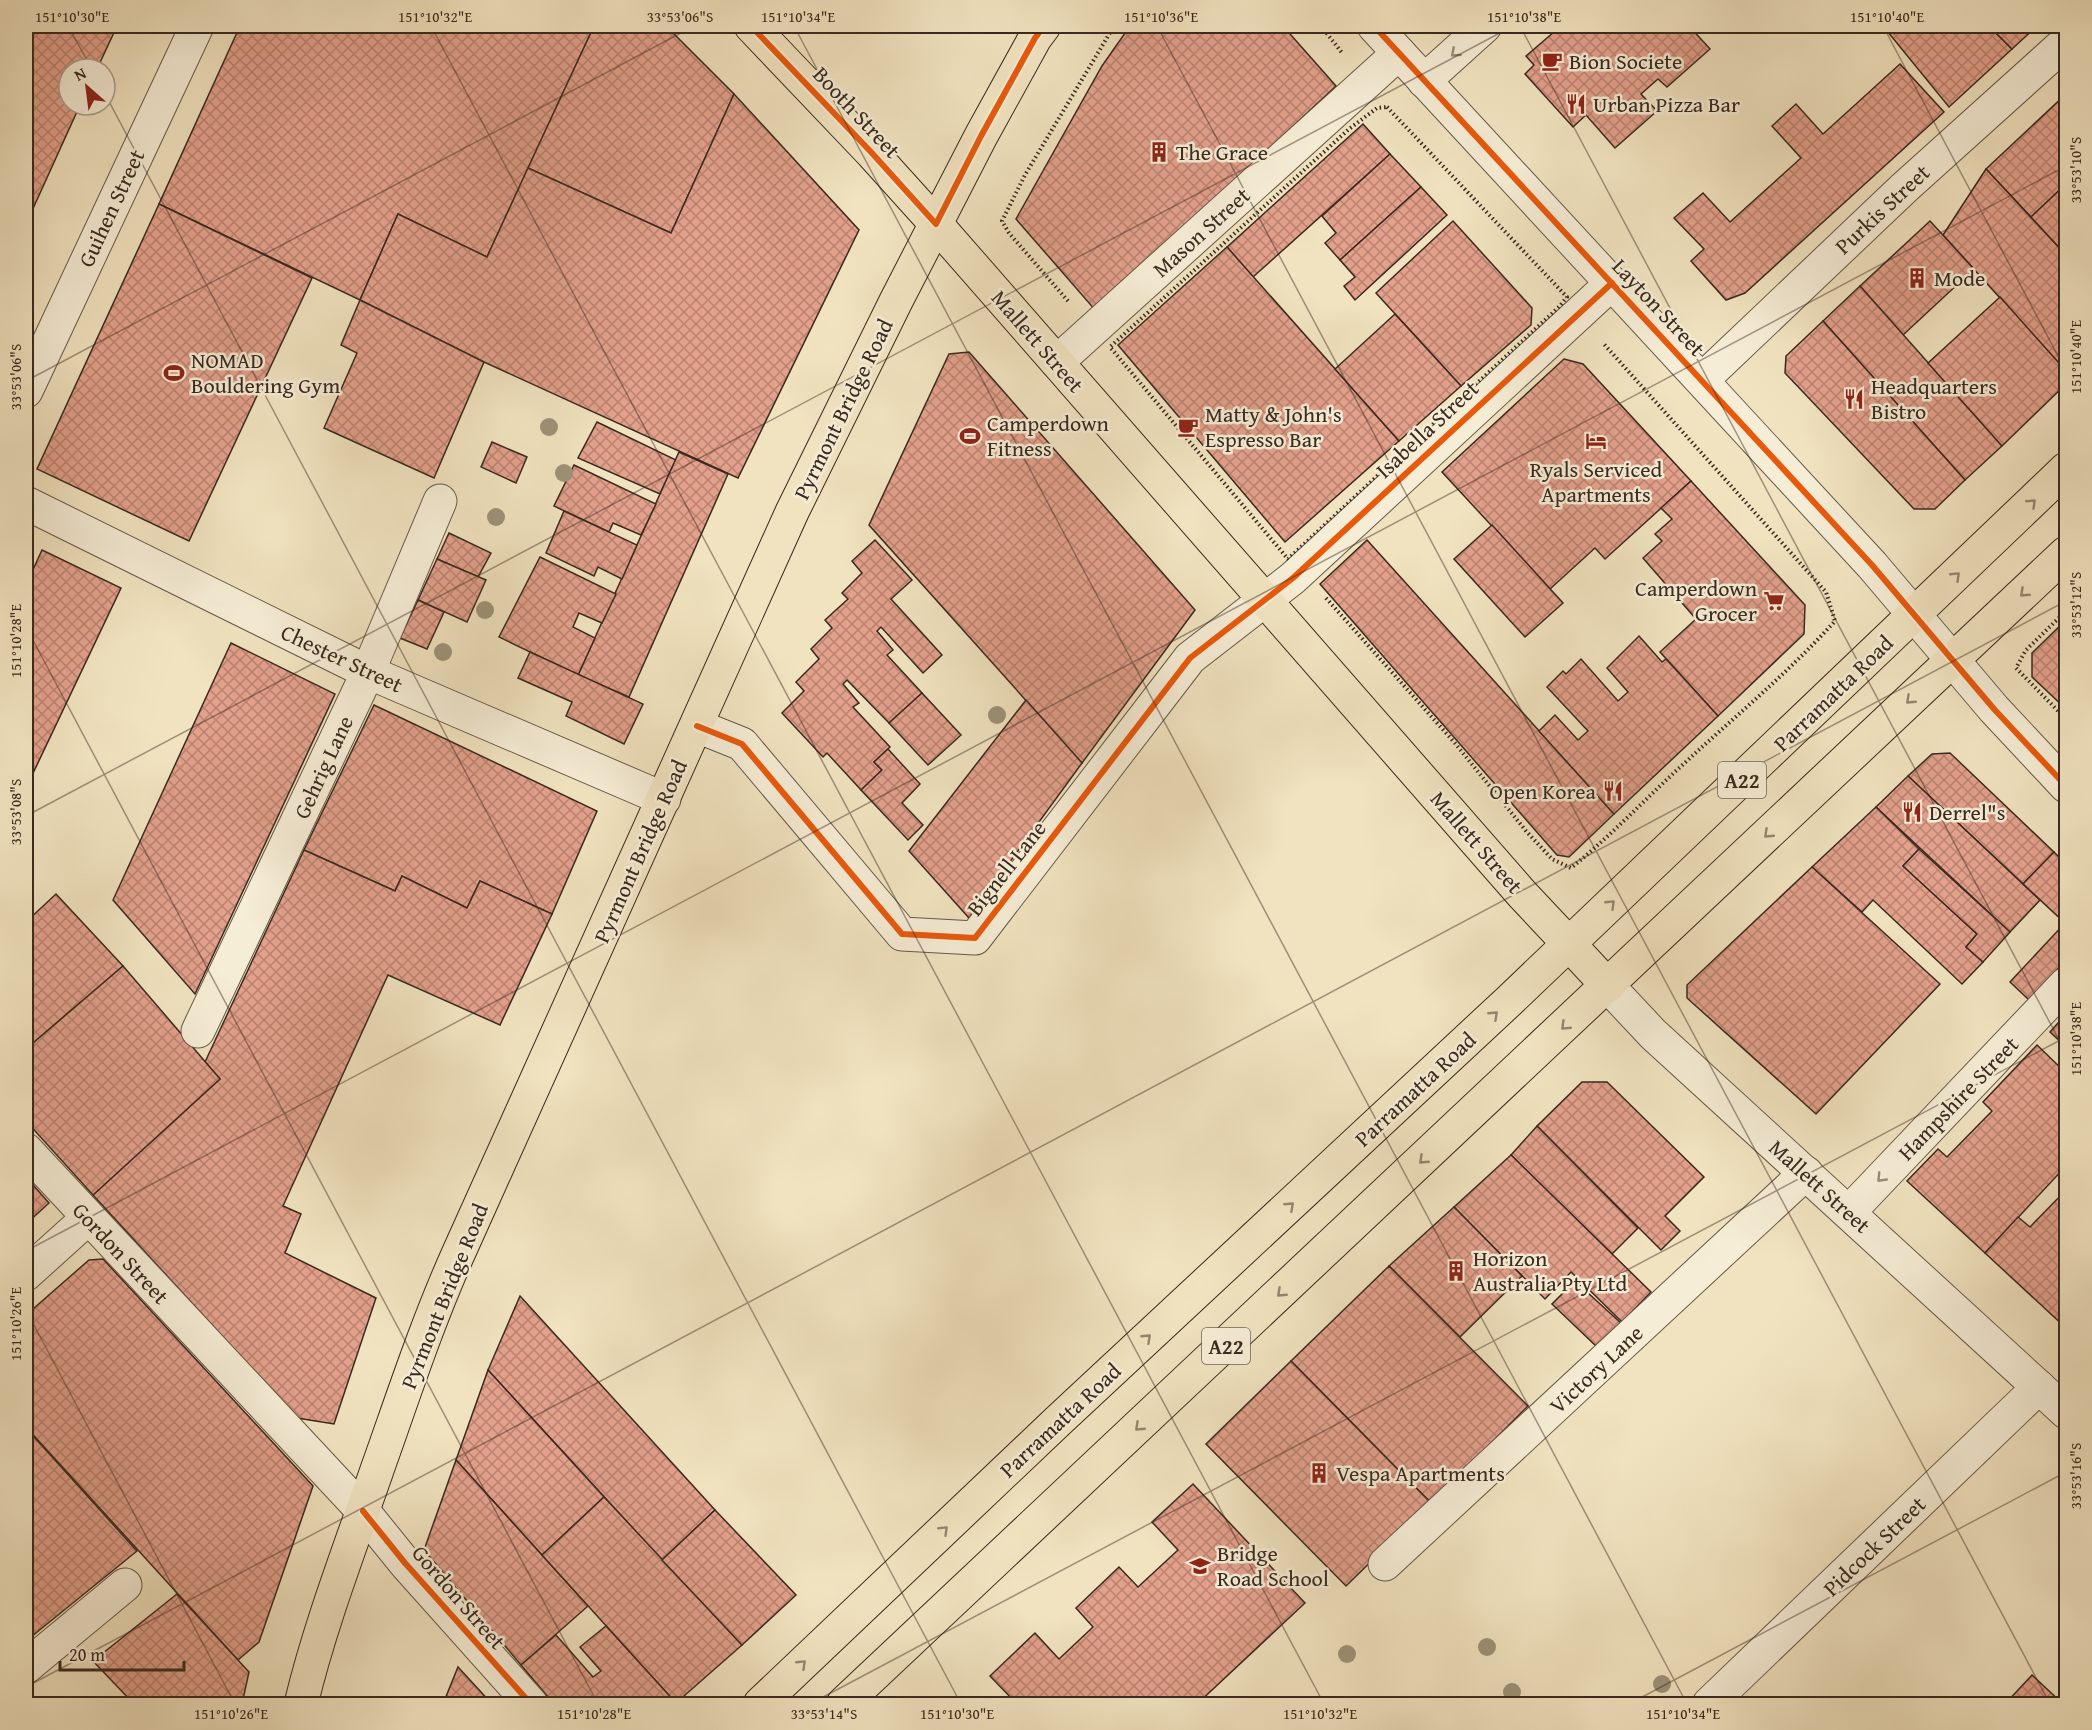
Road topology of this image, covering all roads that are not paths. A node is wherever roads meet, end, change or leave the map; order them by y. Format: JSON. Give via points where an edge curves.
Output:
{"nodes":[{"id":1,"x":197,"y":26,"type":"edge"},
{"id":2,"x":751,"y":26,"type":"edge"},
{"id":3,"x":1044,"y":26,"type":"edge"},
{"id":4,"x":1374,"y":26,"type":"edge"},
{"id":5,"x":1485,"y":26,"type":"edge"},
{"id":6,"x":2067,"y":42,"type":"edge"},
{"id":7,"x":1399,"y":53,"type":"junction"},
{"id":8,"x":1424,"y":81,"type":"junction"},
{"id":9,"x":936,"y":224,"type":"junction"},
{"id":10,"x":1612,"y":283,"type":"junction"},
{"id":11,"x":1057,"y":362,"type":"junction"},
{"id":12,"x":1702,"y":380,"type":"junction"},
{"id":13,"x":26,"y":391,"type":"edge"},
{"id":14,"x":2067,"y":470,"type":"edge"},
{"id":15,"x":440,"y":501,"type":"dead end"},
{"id":16,"x":26,"y":503,"type":"edge"},
{"id":17,"x":2067,"y":553,"type":"edge"},
{"id":18,"x":1265,"y":600,"type":"junction"},
{"id":19,"x":1914,"y":615,"type":"junction"},
{"id":20,"x":1953,"y":660,"type":"junction"},
{"id":21,"x":368,"y":672,"type":"junction"},
{"id":22,"x":697,"y":726,"type":"junction"},
{"id":23,"x":2067,"y":786,"type":"edge"},
{"id":24,"x":664,"y":799,"type":"junction"},
{"id":25,"x":1569,"y":944,"type":"junction"},
{"id":26,"x":2067,"y":984,"type":"edge"},
{"id":27,"x":1608,"y":986,"type":"junction"},
{"id":28,"x":198,"y":1030,"type":"dead end"},
{"id":29,"x":26,"y":1149,"type":"edge"},
{"id":30,"x":1806,"y":1173,"type":"junction"},
{"id":31,"x":1849,"y":1212,"type":"junction"},
{"id":32,"x":88,"y":1218,"type":"junction"},
{"id":33,"x":26,"y":1274,"type":"edge"},
{"id":34,"x":2039,"y":1387,"type":"junction"},
{"id":35,"x":2067,"y":1412,"type":"edge"},
{"id":36,"x":363,"y":1512,"type":"junction"},
{"id":37,"x":1385,"y":1564,"type":"dead end"},
{"id":38,"x":125,"y":1584,"type":"dead end"},
{"id":39,"x":26,"y":1667,"type":"edge"},
{"id":40,"x":301,"y":1704,"type":"edge"},
{"id":41,"x":531,"y":1704,"type":"edge"},
{"id":42,"x":760,"y":1704,"type":"edge"},
{"id":43,"x":843,"y":1704,"type":"edge"},
{"id":44,"x":1709,"y":1704,"type":"edge"}],
"edges":[{"from":1,"to":13,"type":"street","name":"Guihen Street"},
{"from":2,"to":9,"type":"main road","name":"Booth Street"},
{"from":3,"to":9,"type":"main road","name":"Pyrmont Bridge Road"},
{"from":4,"to":7,"type":"street","name":"Layton Street"},
{"from":5,"to":8,"type":"street","one_way":true},
{"from":6,"to":12,"type":"street","name":"Purkis Street","via":[[1904,188]]},
{"from":7,"to":8,"type":"street","name":"Layton Street"},
{"from":7,"to":11,"type":"street","name":"Mason Street"},
{"from":8,"to":10,"type":"street","name":"Layton Street"},
{"from":9,"to":11,"type":"main road","name":"Mallett Street"},
{"from":9,"to":22,"type":"main road","name":"Pyrmont Bridge Road","via":[[792,512]]},
{"from":10,"to":12,"type":"street","name":"Layton Street"},
{"from":10,"to":18,"type":"street","name":"Isabella Street","via":[[1573,305],[1294,565]]},
{"from":11,"to":18,"type":"main road","name":"Mallett Street"},
{"from":12,"to":19,"type":"street","name":"Layton Street"},
{"from":19,"to":14,"type":"main road","name":"Parramatta Road","number":"A22","one_way":true},
{"from":15,"to":21,"type":"street","name":"Gehrig Lane"},
{"from":16,"to":21,"type":"street","name":"Chester Street"},
{"from":17,"to":20,"type":"main road","number":"A22","one_way":true},
{"from":18,"to":22,"type":"street","name":"Bignell Lane","via":[[1190,658],[975,938],[902,934],[742,744]]},
{"from":18,"to":25,"type":"main road","name":"Mallett Street"},
{"from":19,"to":20,"type":"street","name":"Layton Street"},
{"from":25,"to":19,"type":"main road","name":"Parramatta Road","number":"A22","one_way":true},
{"from":20,"to":23,"type":"street","name":"Layton Street"},
{"from":20,"to":27,"type":"main road","number":"A22","one_way":true},
{"from":21,"to":24,"type":"street","name":"Chester Street"},
{"from":21,"to":28,"type":"street","name":"Gehrig Lane"},
{"from":22,"to":24,"type":"main road","name":"Pyrmont Bridge Road"},
{"from":24,"to":36,"type":"main road","name":"Pyrmont Bridge Road","via":[[441,1293]]},
{"from":25,"to":27,"type":"main road","name":"Mallett Street"},
{"from":42,"to":25,"type":"main road","name":"Parramatta Road","number":"A22","one_way":true},
{"from":26,"to":31,"type":"street","name":"Hampshire Street","one_way":true},
{"from":27,"to":30,"type":"street","name":"Mallett Street","via":[[1653,1034]]},
{"from":27,"to":43,"type":"main road","number":"A22","one_way":true},
{"from":29,"to":32,"type":"street","name":"Gordon Street"},
{"from":30,"to":31,"type":"street","name":"Mallett Street"},
{"from":30,"to":37,"type":"street","name":"Victory Lane"},
{"from":31,"to":34,"type":"street","name":"Mallett Street"},
{"from":32,"to":33,"type":"street"},
{"from":32,"to":36,"type":"street","name":"Gordon Street"},
{"from":34,"to":35,"type":"street","name":"Mallett Street"},
{"from":34,"to":44,"type":"street","name":"Pidcock Street"},
{"from":36,"to":40,"type":"main road","name":"Pyrmont Bridge Road","via":[[313,1656]]},
{"from":36,"to":41,"type":"street","name":"Gordon Street"},
{"from":38,"to":39,"type":"street"}]}
